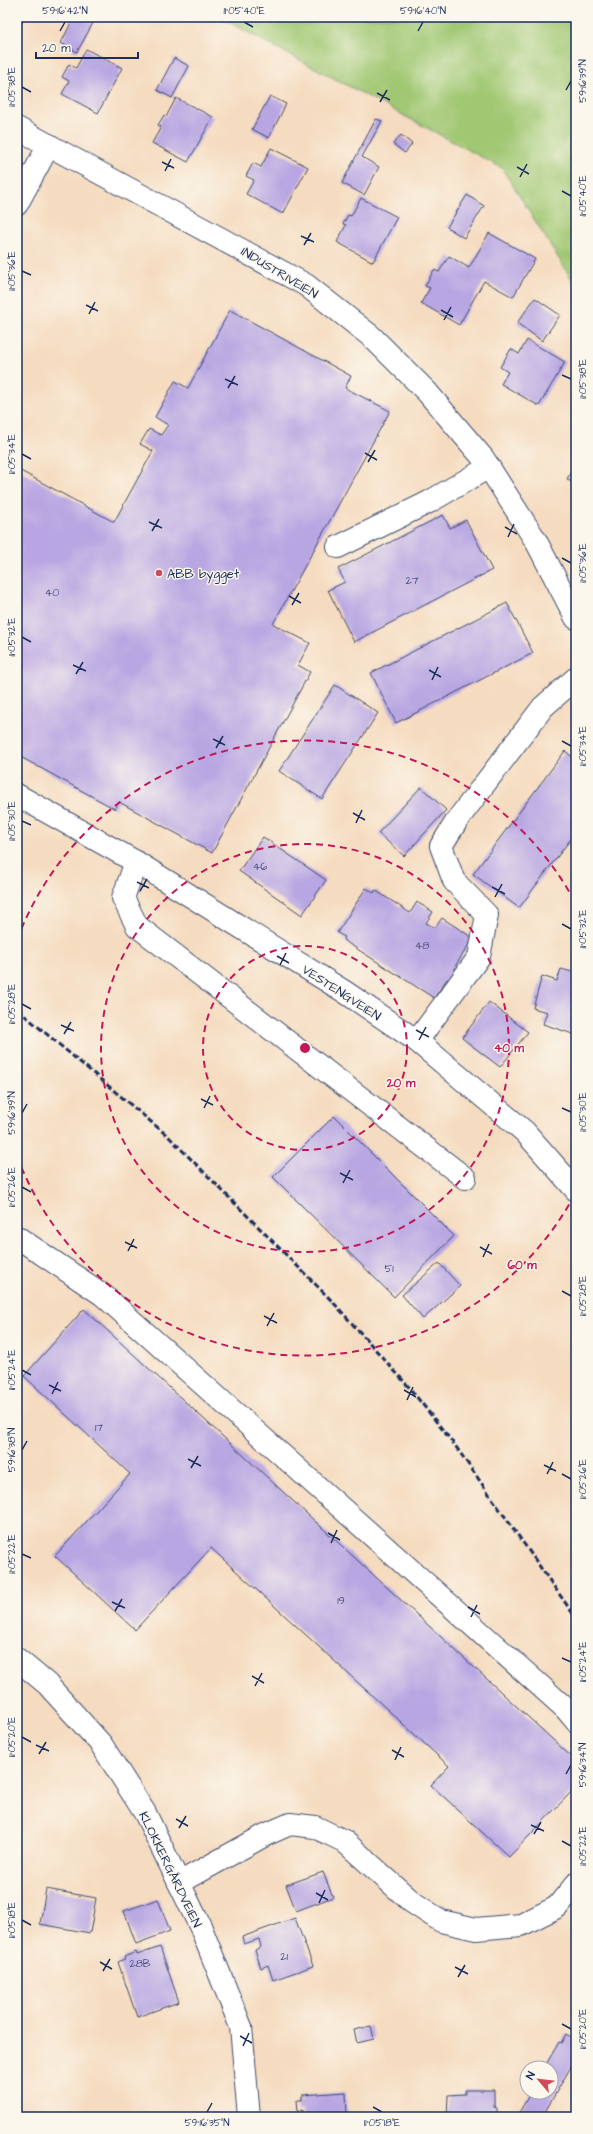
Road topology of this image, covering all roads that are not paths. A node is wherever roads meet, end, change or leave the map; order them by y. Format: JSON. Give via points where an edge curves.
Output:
{"nodes":[{"id":1,"x":17,"y":128,"type":"edge"},
{"id":2,"x":49,"y":145,"type":"junction"},
{"id":3,"x":17,"y":204,"type":"edge"},
{"id":4,"x":489,"y":466,"type":"junction"},
{"id":5,"x":338,"y":547,"type":"dead end"},
{"id":6,"x":576,"y":618,"type":"edge"},
{"id":7,"x":576,"y":678,"type":"edge"},
{"id":8,"x":17,"y":795,"type":"edge"},
{"id":9,"x":136,"y":862,"type":"junction"},
{"id":10,"x":417,"y":1042,"type":"junction"},
{"id":11,"x":465,"y":1178,"type":"dead end"},
{"id":12,"x":576,"y":1190,"type":"edge"},
{"id":13,"x":17,"y":1237,"type":"edge"},
{"id":14,"x":17,"y":1659,"type":"edge"},
{"id":15,"x":576,"y":1721,"type":"edge"},
{"id":16,"x":179,"y":1883,"type":"junction"},
{"id":17,"x":576,"y":1884,"type":"edge"},
{"id":18,"x":249,"y":2117,"type":"edge"}],
"edges":[{"from":1,"to":2,"type":"street","name":"INDUSTRIVEIEN"},
{"from":2,"to":3,"type":"street"},
{"from":2,"to":4,"type":"street","name":"INDUSTRIVEIEN","via":[[306,285],[383,348],[427,392]]},
{"from":4,"to":5,"type":"street","via":[[429,502]]},
{"from":4,"to":6,"type":"street","name":"INDUSTRIVEIEN","via":[[536,542]]},
{"from":7,"to":10,"type":"street","via":[[543,707],[458,819],[441,846],[454,881],[487,915],[479,957]]},
{"from":8,"to":9,"type":"street","name":"VESTENGVEIEN"},
{"from":9,"to":10,"type":"street","name":"VESTENGVEIEN","via":[[345,992]]},
{"from":9,"to":11,"type":"street","via":[[123,898],[137,926]]},
{"from":10,"to":12,"type":"street","name":"VESTENGVEIEN","via":[[525,1132]]},
{"from":13,"to":15,"type":"street","via":[[103,1295],[565,1708]]},
{"from":14,"to":16,"type":"street","name":"KLOKKERGÅRDVEIEN","via":[[48,1684],[101,1744],[145,1812]]},
{"from":16,"to":17,"type":"street","via":[[265,1835],[290,1824],[316,1827],[344,1841],[418,1905],[441,1921],[476,1929],[521,1925],[557,1907]]},
{"from":16,"to":18,"type":"street","name":"KLOKKERGÅRDVEIEN","via":[[201,1928],[240,2028]]}]}
